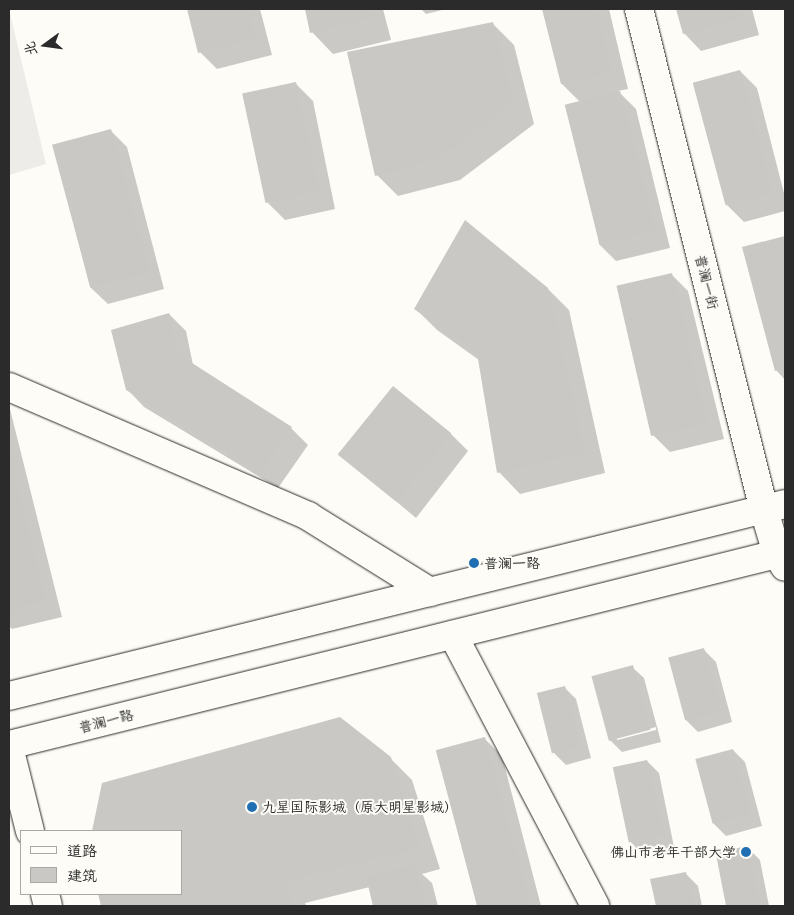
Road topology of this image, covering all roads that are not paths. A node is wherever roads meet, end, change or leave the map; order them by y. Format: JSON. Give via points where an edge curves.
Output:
{"nodes":[{"id":1,"x":639,"y":9,"type":"edge"},
{"id":2,"x":9,"y":387,"type":"edge"},
{"id":3,"x":775,"y":507,"type":"edge"},
{"id":4,"x":783,"y":557,"type":"edge"},
{"id":5,"x":430,"y":592,"type":"junction"},
{"id":6,"x":453,"y":634,"type":"junction"},
{"id":7,"x":9,"y":696,"type":"edge"},
{"id":8,"x":9,"y":746,"type":"edge"},
{"id":9,"x":30,"y":830,"type":"edge"},
{"id":10,"x":595,"y":906,"type":"edge"}],
"edges":[{"from":1,"to":3,"type":"main road","name":"普澜一街"},
{"from":2,"to":5,"type":"main road","via":[[308,516]]},
{"from":3,"to":4,"type":"main road","name":"普澜一街"},
{"from":3,"to":5,"type":"main road"},
{"from":4,"to":6,"type":"main road","name":"普澜一路"},
{"from":5,"to":7,"type":"main road"},
{"from":6,"to":8,"type":"main road","name":"普澜一路"},
{"from":6,"to":10,"type":"main road"},
{"from":8,"to":9,"type":"main road"}]}
